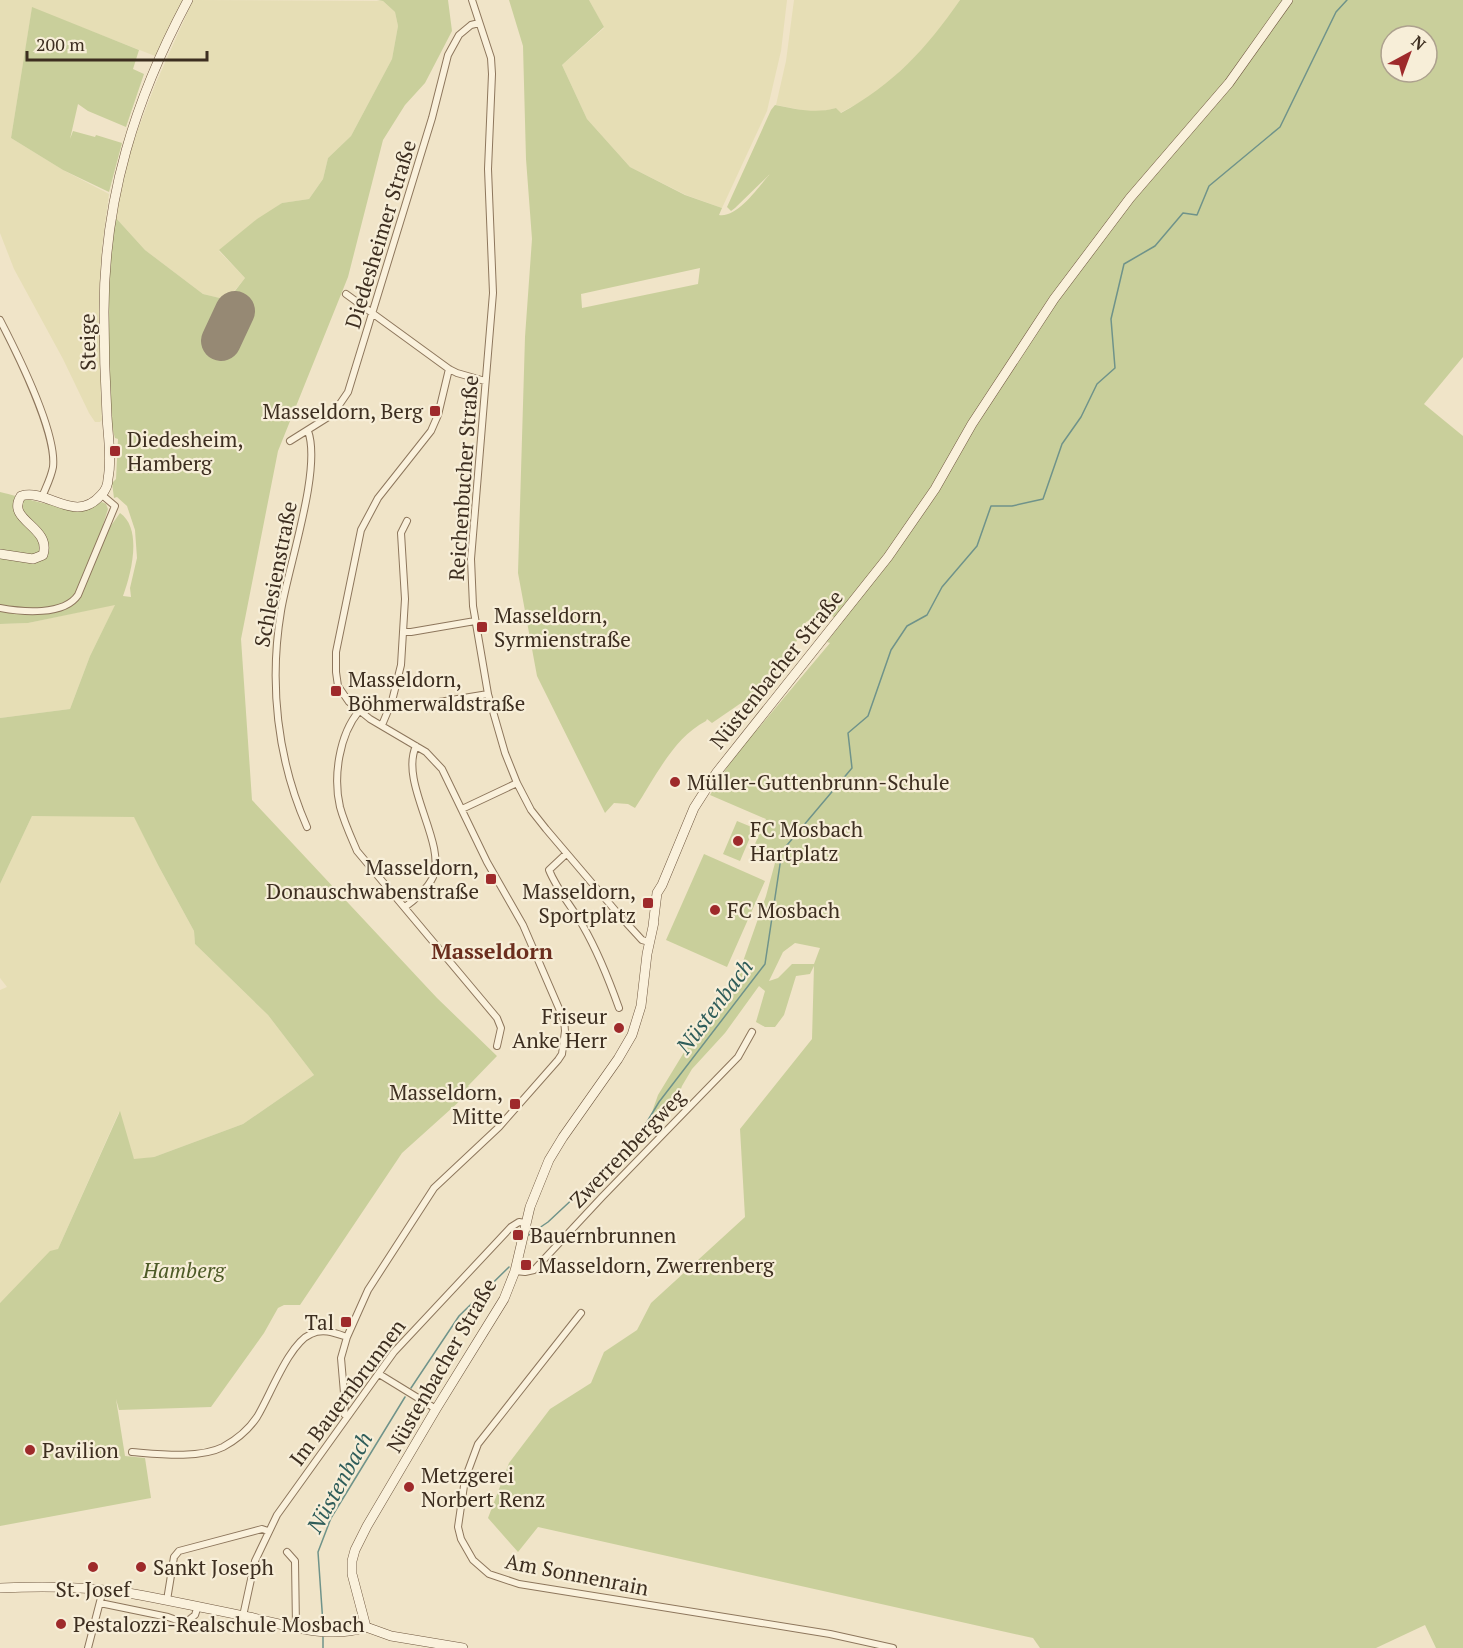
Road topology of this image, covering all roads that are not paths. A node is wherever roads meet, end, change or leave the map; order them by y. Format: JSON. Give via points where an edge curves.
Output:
{"nodes":[{"id":1,"x":188,"y":0,"type":"edge"},
{"id":2,"x":472,"y":0,"type":"edge"},
{"id":3,"x":1288,"y":0,"type":"edge"},
{"id":4,"x":479,"y":23,"type":"junction"},
{"id":5,"x":345,"y":294,"type":"dead end"},
{"id":6,"x":372,"y":313,"type":"junction"},
{"id":7,"x":0,"y":320,"type":"edge"},
{"id":8,"x":449,"y":369,"type":"junction"},
{"id":9,"x":485,"y":381,"type":"junction"},
{"id":10,"x":308,"y":431,"type":"junction"},
{"id":11,"x":290,"y":441,"type":"dead end"},
{"id":12,"x":102,"y":495,"type":"junction"},
{"id":13,"x":42,"y":497,"type":"junction"},
{"id":14,"x":407,"y":521,"type":"dead end"},
{"id":15,"x":0,"y":554,"type":"edge"},
{"id":16,"x":0,"y":608,"type":"edge"},
{"id":17,"x":475,"y":621,"type":"junction"},
{"id":18,"x":404,"y":632,"type":"junction"},
{"id":19,"x":488,"y":694,"type":"junction"},
{"id":20,"x":427,"y":704,"type":"dead end"},
{"id":21,"x":359,"y":711,"type":"junction"},
{"id":22,"x":381,"y":725,"type":"junction"},
{"id":23,"x":416,"y":746,"type":"junction"},
{"id":24,"x":517,"y":783,"type":"junction"},
{"id":25,"x":462,"y":809,"type":"junction"},
{"id":26,"x":307,"y":827,"type":"dead end"},
{"id":27,"x":566,"y":854,"type":"junction"},
{"id":28,"x":405,"y":907,"type":"junction"},
{"id":29,"x":649,"y":942,"type":"junction"},
{"id":30,"x":619,"y":1008,"type":"dead end"},
{"id":31,"x":752,"y":1032,"type":"dead end"},
{"id":32,"x":497,"y":1046,"type":"dead end"},
{"id":33,"x":525,"y":1223,"type":"junction"},
{"id":34,"x":515,"y":1271,"type":"junction"},
{"id":35,"x":581,"y":1313,"type":"dead end"},
{"id":36,"x":347,"y":1336,"type":"junction"},
{"id":37,"x":379,"y":1374,"type":"junction"},
{"id":38,"x":436,"y":1409,"type":"junction"},
{"id":39,"x":347,"y":1417,"type":"junction"},
{"id":40,"x":132,"y":1452,"type":"dead end"},
{"id":41,"x":268,"y":1531,"type":"junction"},
{"id":42,"x":287,"y":1552,"type":"dead end"},
{"id":43,"x":0,"y":1588,"type":"edge"},
{"id":44,"x":103,"y":1590,"type":"junction"},
{"id":45,"x":167,"y":1600,"type":"junction"},
{"id":46,"x":100,"y":1603,"type":"junction"},
{"id":47,"x":198,"y":1606,"type":"junction"},
{"id":48,"x":243,"y":1616,"type":"junction"},
{"id":49,"x":296,"y":1627,"type":"junction"},
{"id":50,"x":366,"y":1627,"type":"junction"},
{"id":51,"x":418,"y":1644,"type":"edge"},
{"id":52,"x":88,"y":1648,"type":"edge"},
{"id":53,"x":463,"y":1648,"type":"edge"},
{"id":54,"x":893,"y":1648,"type":"edge"}],
"edges":[{"from":1,"to":12,"type":"main road","name":"Steige","via":[[142,100],[111,214],[104,311],[110,465]]},
{"from":2,"to":4,"type":"street","name":"Reichenbucher Straße"},
{"from":3,"to":29,"type":"main road","name":"Nüstenbacher Straße","via":[[1229,83],[1130,198],[1054,299],[972,424],[935,489],[875,575],[717,772],[694,808],[662,885],[660,911]]},
{"from":4,"to":6,"type":"street","name":"Diedesheimer Straße","via":[[459,35],[448,55]]},
{"from":4,"to":9,"type":"street","name":"Reichenbucher Straße","via":[[492,74],[488,169],[493,293]]},
{"from":5,"to":6,"type":"street"},
{"from":6,"to":8,"type":"street"},
{"from":6,"to":10,"type":"street","name":"Diedesheimer Straße","via":[[345,397],[333,414]]},
{"from":7,"to":13,"type":"street","via":[[40,409],[52,448],[53,465]]},
{"from":8,"to":9,"type":"street"},
{"from":8,"to":21,"type":"street","via":[[431,431],[378,498],[361,530],[336,652],[338,686]]},
{"from":9,"to":17,"type":"street","name":"Reichenbucher Straße","via":[[471,559]]},
{"from":10,"to":11,"type":"street","name":"Diedesheimer Straße"},
{"from":10,"to":26,"type":"street","name":"Schlesienstraße","via":[[309,479],[281,611],[275,690],[284,754]]},
{"from":12,"to":13,"type":"main road","via":[[83,507],[70,507]]},
{"from":12,"to":16,"type":"street","via":[[115,506],[72,603],[21,612]]},
{"from":13,"to":15,"type":"main road","via":[[21,496],[17,508],[42,536],[43,555],[33,559]]},
{"from":14,"to":18,"type":"street","via":[[401,533]]},
{"from":17,"to":18,"type":"street"},
{"from":17,"to":19,"type":"street","name":"Reichenbucher Straße"},
{"from":18,"to":22,"type":"street","via":[[401,666]]},
{"from":19,"to":20,"type":"street"},
{"from":19,"to":24,"type":"street","name":"Reichenbucher Straße"},
{"from":21,"to":22,"type":"street"},
{"from":21,"to":28,"type":"street","via":[[339,756],[340,806],[357,851]]},
{"from":22,"to":23,"type":"street"},
{"from":23,"to":25,"type":"street","via":[[442,769]]},
{"from":23,"to":28,"type":"street","via":[[413,776],[436,867],[430,883]]},
{"from":24,"to":25,"type":"street"},
{"from":24,"to":27,"type":"street","name":"Reichenbucher Straße","via":[[531,810]]},
{"from":25,"to":36,"type":"street","via":[[523,925],[564,1020],[565,1040],[558,1060],[515,1109],[434,1188],[368,1290]]},
{"from":27,"to":29,"type":"street","name":"Reichenbucher Straße","via":[[642,940]]},
{"from":27,"to":30,"type":"street","via":[[549,870],[591,941]]},
{"from":28,"to":32,"type":"street","via":[[497,1018],[501,1028]]},
{"from":29,"to":33,"type":"main road","name":"Nüstenbacher Straße","via":[[641,1006],[632,1035],[549,1160]]},
{"from":31,"to":34,"type":"street","name":"Zwerrenbergweg","via":[[738,1057],[534,1270]]},
{"from":33,"to":34,"type":"main road","name":"Nüstenbacher Straße"},
{"from":33,"to":37,"type":"street","name":"Im Bauernbrunnen","via":[[511,1227],[415,1328]]},
{"from":34,"to":38,"type":"main road","name":"Nüstenbacher Straße","via":[[504,1299]]},
{"from":35,"to":54,"type":"street","name":"Am Sonnenrain","via":[[478,1444],[465,1479],[458,1527],[473,1560],[489,1574],[519,1584],[819,1632]]},
{"from":36,"to":39,"type":"street","via":[[341,1358]]},
{"from":36,"to":40,"type":"street","via":[[318,1332],[298,1343],[256,1418],[242,1434],[221,1448],[199,1454]]},
{"from":37,"to":38,"type":"street"},
{"from":37,"to":39,"type":"street","name":"Im Bauernbrunnen"},
{"from":38,"to":50,"type":"main road","name":"Nüstenbacher Straße","via":[[367,1526],[352,1561],[355,1590]]},
{"from":39,"to":41,"type":"street","name":"Im Bauernbrunnen"},
{"from":41,"to":45,"type":"street","via":[[262,1529],[179,1551],[174,1557]]},
{"from":41,"to":48,"type":"street","name":"Im Bauernbrunnen","via":[[255,1561]]},
{"from":42,"to":49,"type":"street","via":[[295,1561]]},
{"from":43,"to":44,"type":"main road"},
{"from":44,"to":45,"type":"main road"},
{"from":44,"to":46,"type":"street"},
{"from":45,"to":47,"type":"main road"},
{"from":46,"to":47,"type":"street","via":[[185,1623],[195,1615]]},
{"from":46,"to":52,"type":"street"},
{"from":47,"to":48,"type":"main road"},
{"from":48,"to":49,"type":"main road"},
{"from":49,"to":50,"type":"main road","via":[[352,1632]]},
{"from":50,"to":51,"type":"main road"},
{"from":51,"to":53,"type":"main road"}]}
